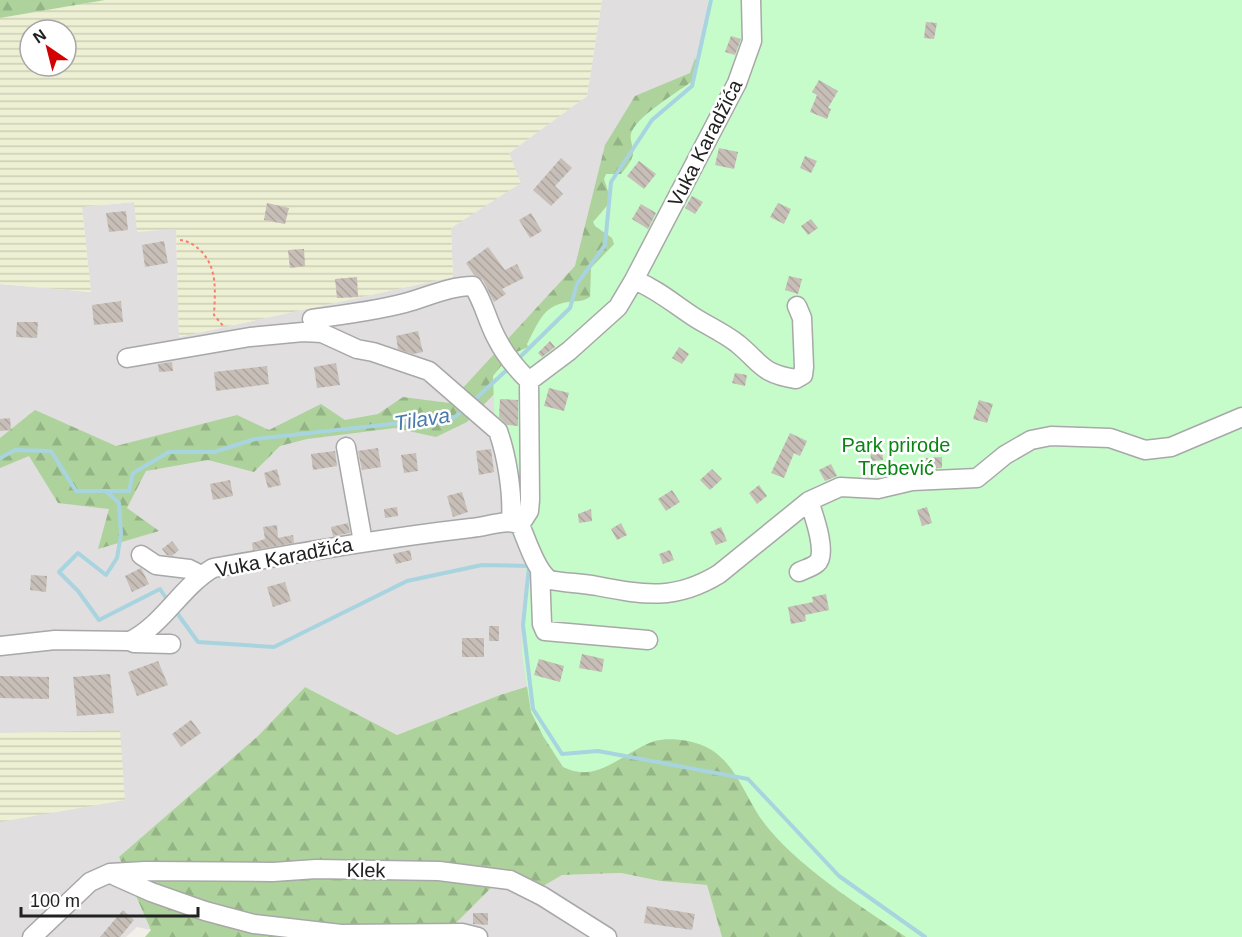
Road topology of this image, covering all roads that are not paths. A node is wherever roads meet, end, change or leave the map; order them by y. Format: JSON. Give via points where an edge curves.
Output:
{"nodes":[{"id":1,"x":751,"y":0,"type":"edge"},
{"id":2,"x":634,"y":280,"type":"junction"},
{"id":3,"x":797,"y":306,"type":"dead end"},
{"id":4,"x":312,"y":319,"type":"dead end"},
{"id":5,"x":127,"y":357,"type":"dead end"},
{"id":6,"x":529,"y":381,"type":"junction"},
{"id":7,"x":1242,"y":417,"type":"edge"},
{"id":8,"x":346,"y":447,"type":"dead end"},
{"id":9,"x":809,"y":501,"type":"junction"},
{"id":10,"x":516,"y":523,"type":"junction"},
{"id":11,"x":363,"y":542,"type":"junction"},
{"id":12,"x":141,"y":555,"type":"dead end"},
{"id":13,"x":540,"y":570,"type":"junction"},
{"id":14,"x":799,"y":572,"type":"dead end"},
{"id":15,"x":201,"y":575,"type":"junction"},
{"id":16,"x":648,"y":640,"type":"dead end"},
{"id":17,"x":130,"y":641,"type":"junction"},
{"id":18,"x":171,"y":644,"type":"dead end"},
{"id":19,"x":0,"y":646,"type":"edge"},
{"id":20,"x":110,"y":873,"type":"junction"},
{"id":21,"x":32,"y":937,"type":"edge"},
{"id":22,"x":478,"y":937,"type":"edge"},
{"id":23,"x":607,"y":937,"type":"edge"}],
"edges":[{"from":1,"to":2,"type":"street","name":"Vuka Karadžića","via":[[752,41],[737,84]]},
{"from":2,"to":3,"type":"street","via":[[650,286],[721,332],[763,369],[796,379],[803,375],[804,367],[802,318]]},
{"from":2,"to":6,"type":"street","name":"Vuka Karadžića","via":[[618,307]]},
{"from":4,"to":6,"type":"street","via":[[352,315],[473,286],[496,338]]},
{"from":5,"to":10,"type":"street","via":[[303,332],[322,333],[357,349],[429,371],[498,430]]},
{"from":6,"to":10,"type":"street","via":[[529,511]]},
{"from":7,"to":9,"type":"street","via":[[1171,447],[1144,450],[1110,438],[1051,435],[1031,440],[1005,455],[977,478],[912,481],[878,489],[840,487]]},
{"from":8,"to":11,"type":"street"},
{"from":9,"to":13,"type":"street","via":[[719,574],[685,590],[650,595],[626,592],[550,580]]},
{"from":9,"to":14,"type":"street","via":[[821,557],[818,563]]},
{"from":10,"to":11,"type":"street","name":"Vuka Karadžića"},
{"from":10,"to":13,"type":"street"},
{"from":11,"to":15,"type":"street","name":"Vuka Karadžića","via":[[213,568]]},
{"from":12,"to":15,"type":"street","via":[[156,565],[189,569]]},
{"from":13,"to":16,"type":"street","via":[[545,631]]},
{"from":15,"to":17,"type":"street","name":"Vuka Karadžića","via":[[154,624]]},
{"from":17,"to":18,"type":"street"},
{"from":17,"to":19,"type":"street","via":[[55,640]]},
{"from":20,"to":21,"type":"street","name":"Klek","via":[[90,882]]},
{"from":20,"to":22,"type":"street","via":[[151,892],[254,924],[341,934],[462,933]]},
{"from":20,"to":23,"type":"street","name":"Klek","via":[[439,871],[510,880]]}]}
